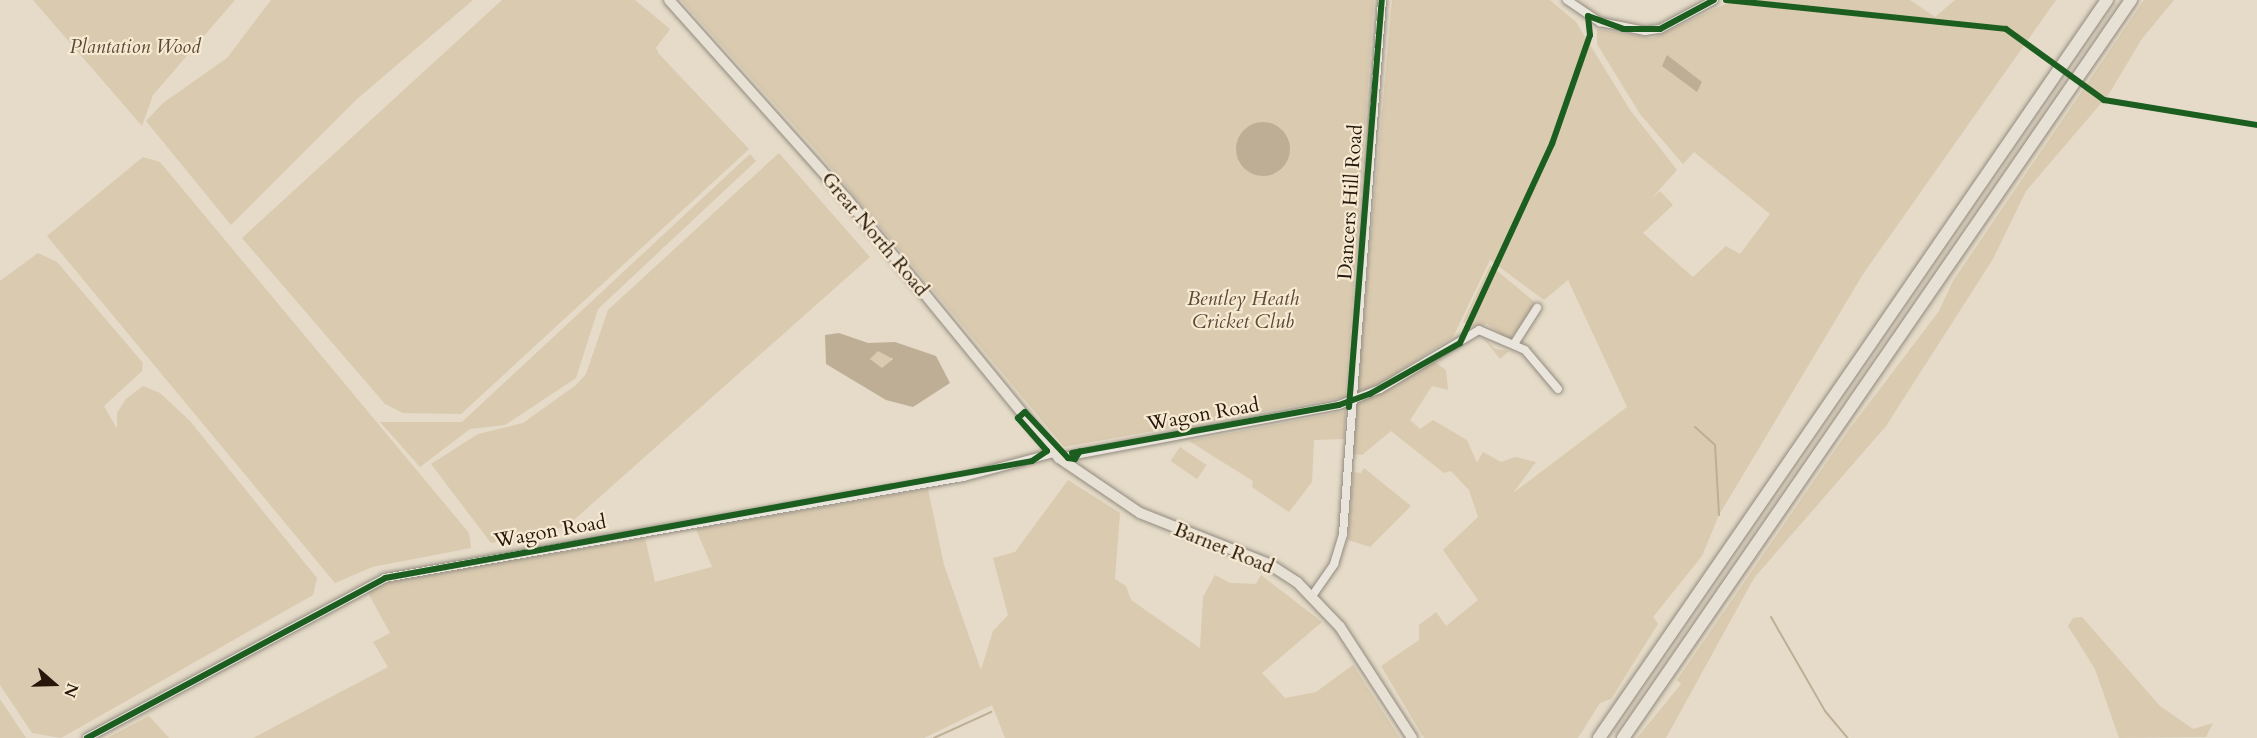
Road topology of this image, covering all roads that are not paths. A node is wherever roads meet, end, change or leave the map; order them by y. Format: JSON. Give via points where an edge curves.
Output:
{"nodes":[{"id":1,"x":669,"y":0,"type":"edge"},
{"id":2,"x":1382,"y":0,"type":"edge"},
{"id":3,"x":1567,"y":0,"type":"edge"},
{"id":4,"x":1714,"y":0,"type":"edge"},
{"id":5,"x":2107,"y":0,"type":"edge"},
{"id":6,"x":2131,"y":0,"type":"edge"},
{"id":7,"x":1537,"y":308,"type":"dead end"},
{"id":8,"x":1514,"y":344,"type":"junction"},
{"id":9,"x":1558,"y":389,"type":"dead end"},
{"id":10,"x":1352,"y":400,"type":"junction"},
{"id":11,"x":1056,"y":456,"type":"junction"},
{"id":12,"x":1075,"y":472,"type":"joint"},
{"id":13,"x":1312,"y":596,"type":"junction"},
{"id":14,"x":87,"y":738,"type":"edge"},
{"id":15,"x":1412,"y":738,"type":"edge"},
{"id":16,"x":1599,"y":738,"type":"edge"},
{"id":17,"x":1623,"y":738,"type":"edge"}],
"edges":[{"from":1,"to":11,"type":"main road","name":"Great North Road","via":[[847,199]]},
{"from":2,"to":10,"type":"street","name":"Dancers Hill Road"},
{"from":3,"to":4,"type":"street","via":[[1600,22],[1645,31],[1660,29]]},
{"from":5,"to":16,"type":"highway"},
{"from":6,"to":17,"type":"highway"},
{"from":7,"to":8,"type":"street"},
{"from":8,"to":9,"type":"street"},
{"from":8,"to":10,"type":"street","name":"Wagon Road","via":[[1483,330]]},
{"from":10,"to":11,"type":"street","name":"Wagon Road"},
{"from":10,"to":13,"type":"street","name":"Dancers Hill Road","via":[[1341,546]]},
{"from":11,"to":12,"type":"main road","name":"Great North Road"},
{"from":11,"to":14,"type":"street","name":"Wagon Road","via":[[963,477],[385,578]]},
{"from":12,"to":13,"type":"main road","name":"Barnet Road","via":[[1140,513],[1269,564]]},
{"from":13,"to":15,"type":"main road","name":"Barnet Road","via":[[1360,655]]}]}
